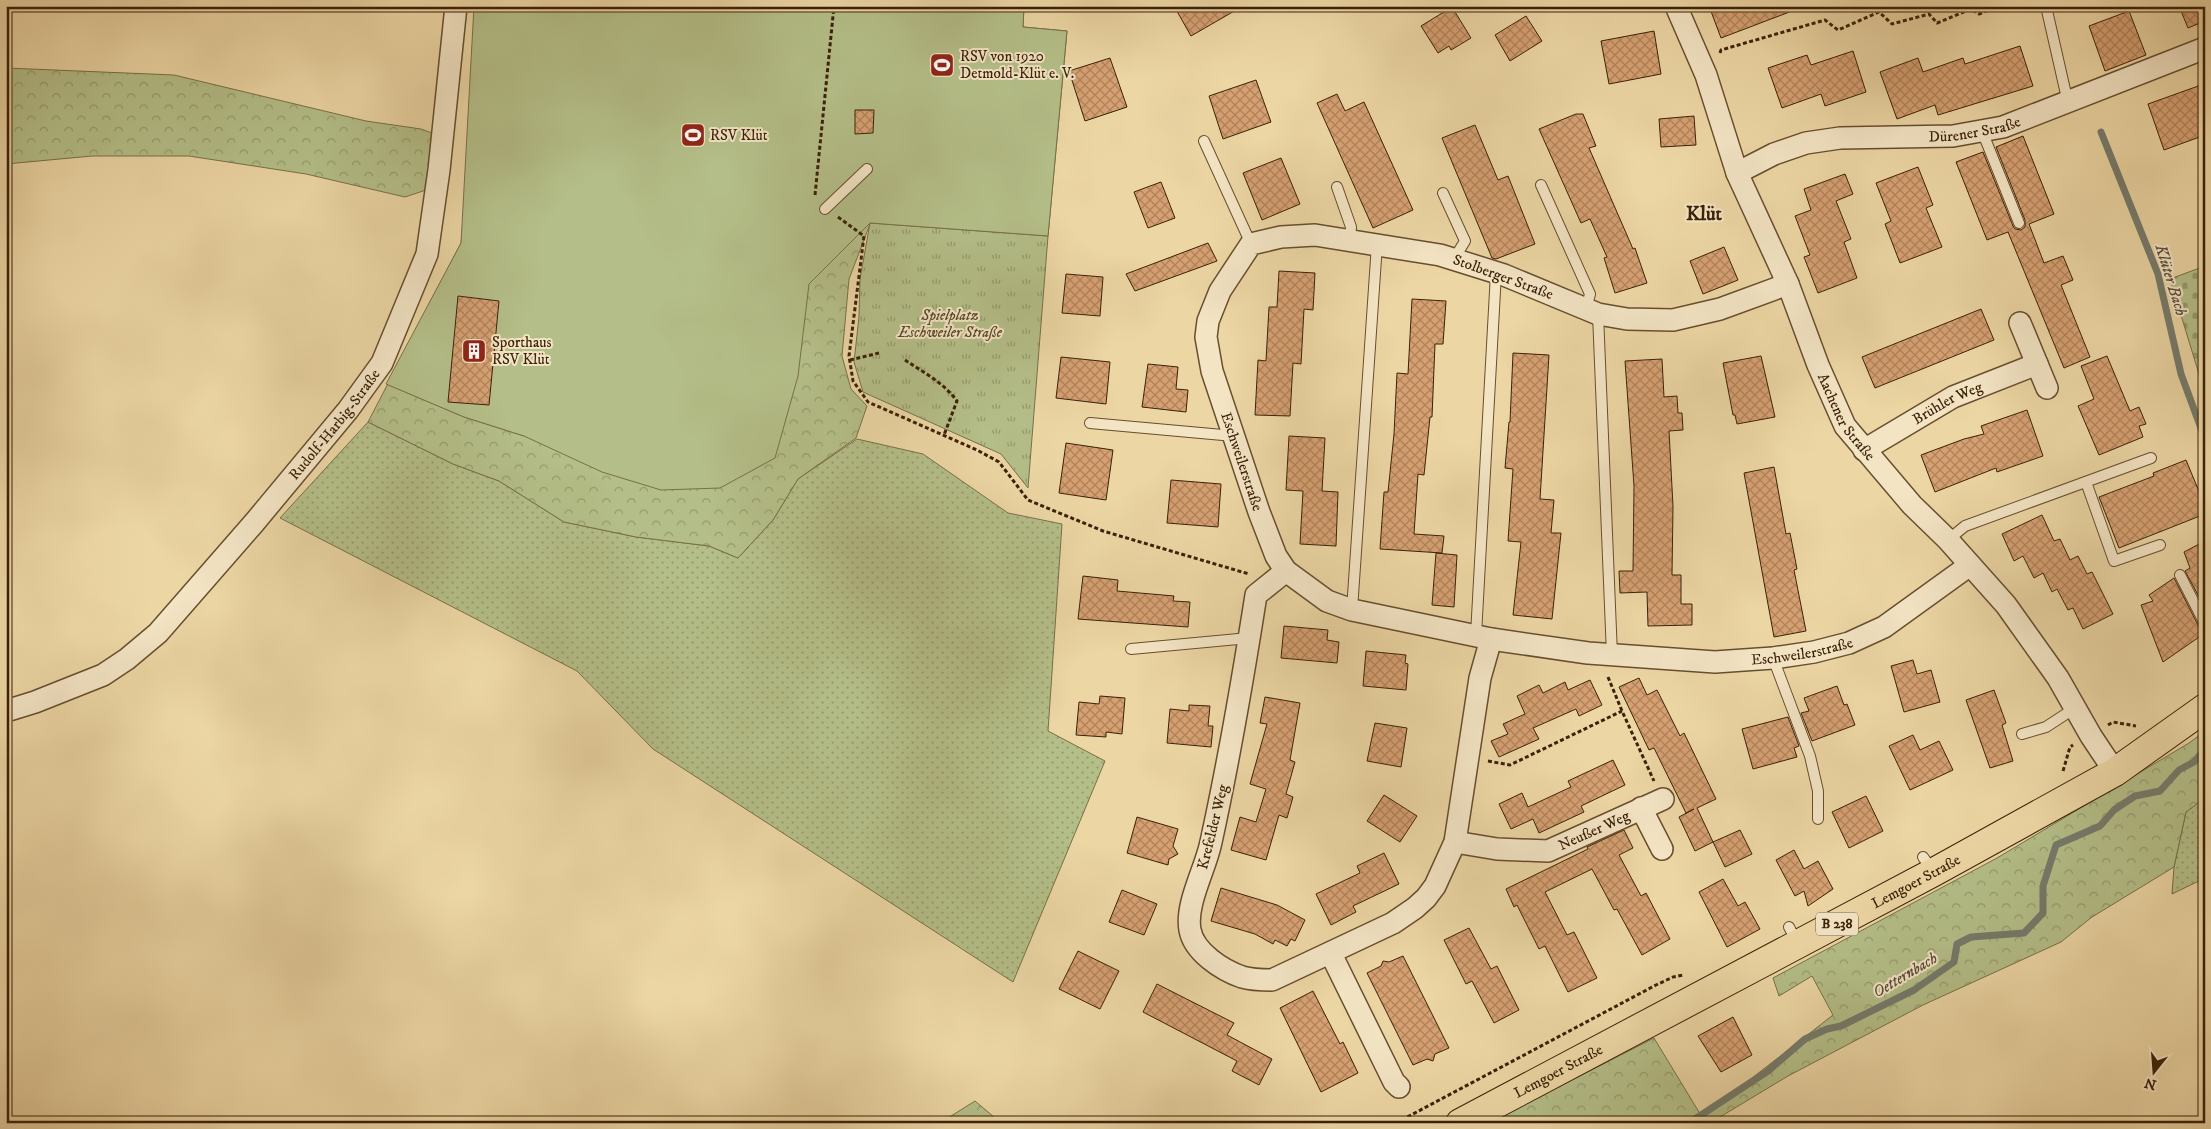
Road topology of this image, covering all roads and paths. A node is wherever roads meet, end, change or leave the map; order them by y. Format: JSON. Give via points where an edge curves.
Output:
{"nodes":[{"id":1,"x":456,"y":6,"type":"edge"},
{"id":2,"x":834,"y":6,"type":"edge"},
{"id":3,"x":1676,"y":6,"type":"edge"},
{"id":4,"x":1998,"y":6,"type":"edge"},
{"id":5,"x":2046,"y":6,"type":"edge"},
{"id":6,"x":2205,"y":48,"type":"edge"},
{"id":7,"x":1706,"y":75,"type":"junction"},
{"id":8,"x":2068,"y":103,"type":"junction"},
{"id":9,"x":1982,"y":131,"type":"junction"},
{"id":10,"x":1204,"y":141,"type":"dead end"},
{"id":11,"x":867,"y":169,"type":"dead end"},
{"id":12,"x":1737,"y":173,"type":"junction"},
{"id":13,"x":1541,"y":185,"type":"dead end"},
{"id":14,"x":1337,"y":187,"type":"dead end"},
{"id":15,"x":1443,"y":193,"type":"dead end"},
{"id":16,"x":814,"y":203,"type":"dead end"},
{"id":17,"x":825,"y":209,"type":"joint"},
{"id":18,"x":2019,"y":223,"type":"dead end"},
{"id":19,"x":1350,"y":241,"type":"junction"},
{"id":20,"x":1251,"y":244,"type":"junction"},
{"id":21,"x":1376,"y":244,"type":"junction"},
{"id":22,"x":1454,"y":260,"type":"junction"},
{"id":23,"x":1496,"y":273,"type":"junction"},
{"id":24,"x":1788,"y":284,"type":"junction"},
{"id":25,"x":1592,"y":311,"type":"junction"},
{"id":26,"x":2020,"y":323,"type":"dead end"},
{"id":27,"x":879,"y":353,"type":"dead end"},
{"id":28,"x":850,"y":360,"type":"junction"},
{"id":29,"x":905,"y":360,"type":"dead end"},
{"id":30,"x":2037,"y":364,"type":"junction"},
{"id":31,"x":2047,"y":388,"type":"dead end"},
{"id":32,"x":1090,"y":423,"type":"dead end"},
{"id":33,"x":944,"y":435,"type":"junction"},
{"id":34,"x":1235,"y":436,"type":"junction"},
{"id":35,"x":1864,"y":450,"type":"junction"},
{"id":36,"x":2151,"y":458,"type":"dead end"},
{"id":37,"x":2086,"y":482,"type":"junction"},
{"id":38,"x":1948,"y":540,"type":"junction"},
{"id":39,"x":2160,"y":545,"type":"dead end"},
{"id":40,"x":1970,"y":565,"type":"junction"},
{"id":41,"x":1286,"y":571,"type":"junction"},
{"id":42,"x":2180,"y":575,"type":"dead end"},
{"id":43,"x":1352,"y":610,"type":"junction"},
{"id":44,"x":2205,"y":624,"type":"edge"},
{"id":45,"x":1484,"y":637,"type":"junction"},
{"id":46,"x":1249,"y":638,"type":"junction"},
{"id":47,"x":1131,"y":649,"type":"dead end"},
{"id":48,"x":1612,"y":656,"type":"junction"},
{"id":49,"x":1773,"y":658,"type":"junction"},
{"id":50,"x":1614,"y":692,"type":"dead end"},
{"id":51,"x":2075,"y":708,"type":"junction"},
{"id":52,"x":2205,"y":708,"type":"edge"},
{"id":53,"x":6,"y":711,"type":"edge"},
{"id":54,"x":1622,"y":711,"type":"junction"},
{"id":55,"x":2022,"y":734,"type":"dead end"},
{"id":56,"x":1468,"y":757,"type":"junction"},
{"id":57,"x":2115,"y":772,"type":"junction"},
{"id":58,"x":1663,"y":799,"type":"joint"},
{"id":59,"x":1641,"y":808,"type":"junction"},
{"id":60,"x":1818,"y":819,"type":"dead end"},
{"id":61,"x":1455,"y":842,"type":"junction"},
{"id":62,"x":1662,"y":849,"type":"dead end"},
{"id":63,"x":1331,"y":954,"type":"junction"},
{"id":64,"x":1691,"y":973,"type":"dead end"},
{"id":65,"x":1399,"y":1087,"type":"dead end"},
{"id":66,"x":1396,"y":1123,"type":"edge"},
{"id":67,"x":1460,"y":1123,"type":"edge"}],
"edges":[{"from":1,"to":53,"type":"street","name":"Rudolf-Harbig-Straße","via":[[427,254],[382,363],[348,410],[158,633],[103,675]]},
{"from":2,"to":16,"type":"path"},
{"from":3,"to":7,"type":"street","name":"Aachener Straße"},
{"from":4,"to":7,"type":"path","via":[[1979,14],[1971,9],[1937,23],[1929,14],[1892,24],[1880,12],[1838,30],[1825,20],[1721,50]]},
{"from":5,"to":8,"type":"lane"},
{"from":6,"to":8,"type":"street","name":"Dürener Straße"},
{"from":7,"to":12,"type":"street","name":"Aachener Straße"},
{"from":8,"to":9,"type":"street","name":"Dürener Straße","via":[[2003,127]]},
{"from":9,"to":12,"type":"street","name":"Dürener Straße","via":[[1953,136],[1840,138],[1806,143],[1774,154]]},
{"from":9,"to":18,"type":"lane"},
{"from":10,"to":20,"type":"lane"},
{"from":11,"to":17,"type":"lane"},
{"from":12,"to":24,"type":"street","name":"Aachener Straße"},
{"from":13,"to":25,"type":"lane","via":[[1590,294]]},
{"from":14,"to":19,"type":"lane","via":[[1351,227]]},
{"from":15,"to":22,"type":"lane","via":[[1465,241]]},
{"from":17,"to":28,"type":"path","via":[[864,236]]},
{"from":19,"to":20,"type":"street","name":"Stolberger Straße","via":[[1315,235]]},
{"from":19,"to":21,"type":"street","name":"Stolberger Straße"},
{"from":20,"to":34,"type":"street","name":"Eschweilerstraße","via":[[1228,277],[1214,306],[1206,337],[1212,371]]},
{"from":21,"to":22,"type":"street","name":"Stolberger Straße"},
{"from":21,"to":43,"type":"lane"},
{"from":22,"to":23,"type":"street","name":"Stolberger Straße"},
{"from":23,"to":25,"type":"street","name":"Stolberger Straße"},
{"from":23,"to":45,"type":"lane"},
{"from":24,"to":25,"type":"street","name":"Stolberger Straße","via":[[1720,309],[1673,320],[1627,319]]},
{"from":24,"to":35,"type":"street","name":"Aachener Straße","via":[[1845,426]]},
{"from":25,"to":48,"type":"lane"},
{"from":26,"to":30,"type":"street"},
{"from":27,"to":28,"type":"path"},
{"from":28,"to":33,"type":"path","via":[[853,381],[868,402]]},
{"from":29,"to":33,"type":"path","via":[[940,383],[957,401]]},
{"from":30,"to":31,"type":"street"},
{"from":30,"to":35,"type":"street","name":"Brühler Weg","via":[[1953,397]]},
{"from":32,"to":34,"type":"lane"},
{"from":33,"to":41,"type":"path","via":[[999,462],[1028,500],[1103,531],[1258,576]]},
{"from":34,"to":41,"type":"street","name":"Eschweilerstraße","via":[[1276,556]]},
{"from":35,"to":38,"type":"street","name":"Aachener Straße"},
{"from":36,"to":37,"type":"lane"},
{"from":37,"to":38,"type":"lane","via":[[1965,526]]},
{"from":37,"to":39,"type":"lane","via":[[2114,561]]},
{"from":38,"to":40,"type":"street","name":"Aachener Straße"},
{"from":40,"to":49,"type":"street","name":"Eschweilerstraße","via":[[1884,627],[1832,648]]},
{"from":40,"to":51,"type":"street","name":"Aachener Straße","via":[[2006,605],[2058,678]]},
{"from":41,"to":43,"type":"street","name":"Eschweilerstraße","via":[[1327,601]]},
{"from":41,"to":46,"type":"street","name":"Krefelder Weg","via":[[1256,594]]},
{"from":42,"to":44,"type":"lane"},
{"from":43,"to":45,"type":"street","name":"Eschweilerstraße"},
{"from":45,"to":48,"type":"street","name":"Eschweilerstraße"},
{"from":45,"to":56,"type":"street","name":"Krefelder Weg"},
{"from":46,"to":47,"type":"lane"},
{"from":46,"to":63,"type":"street","name":"Krefelder Weg","via":[[1232,747],[1211,845],[1189,915],[1190,932],[1199,950],[1219,965],[1241,977],[1257,980],[1272,980]]},
{"from":48,"to":49,"type":"street","name":"Eschweilerstraße","via":[[1715,662]]},
{"from":49,"to":60,"type":"lane","via":[[1810,756],[1818,791]]},
{"from":50,"to":54,"type":"path"},
{"from":51,"to":55,"type":"lane","via":[[2046,727]]},
{"from":51,"to":57,"type":"street","name":"Aachener Straße"},
{"from":52,"to":57,"type":"main road","name":"Lemgoer Straße","number":"B 238"},
{"from":54,"to":56,"type":"path","via":[[1510,765]]},
{"from":54,"to":58,"type":"path"},
{"from":56,"to":61,"type":"street","name":"Krefelder Weg"},
{"from":57,"to":67,"type":"main road","name":"Lemgoer Straße","number":"B 238","via":[[1794,936]]},
{"from":58,"to":59,"type":"street","name":"Neußer Weg"},
{"from":59,"to":61,"type":"street","name":"Neußer Weg","via":[[1548,851],[1497,849]]},
{"from":59,"to":62,"type":"street","name":"Neußer Weg"},
{"from":61,"to":63,"type":"street","name":"Krefelder Weg","via":[[1446,865],[1426,898],[1393,923]]},
{"from":63,"to":65,"type":"street"},
{"from":64,"to":66,"type":"path","via":[[1656,985]]}]}
